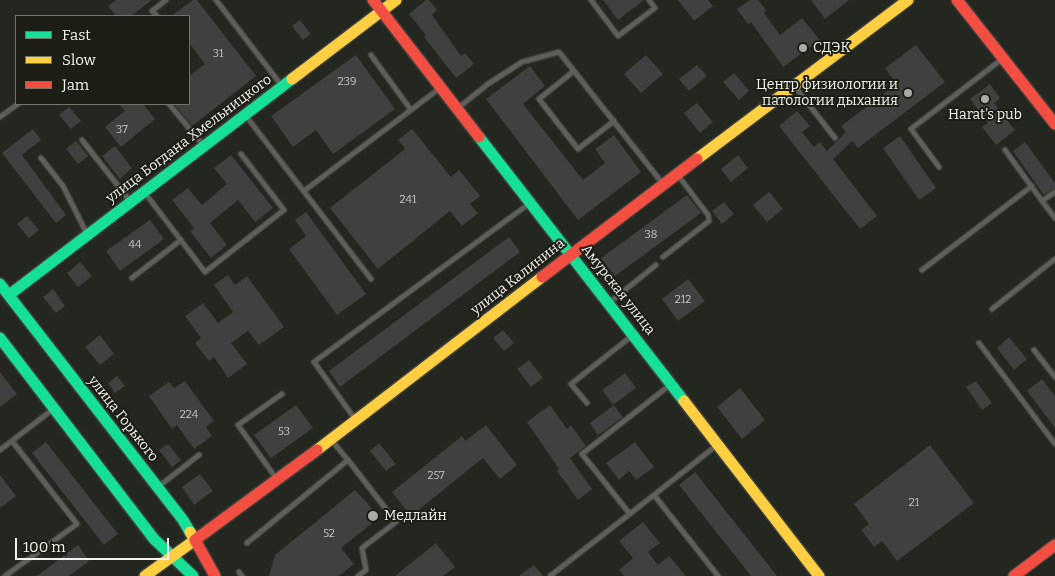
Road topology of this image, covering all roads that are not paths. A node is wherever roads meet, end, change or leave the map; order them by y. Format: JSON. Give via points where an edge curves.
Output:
{"nodes":[{"id":1,"x":166,"y":0,"type":"edge"},
{"id":2,"x":216,"y":0,"type":"edge"},
{"id":3,"x":372,"y":0,"type":"edge"},
{"id":4,"x":396,"y":0,"type":"edge"},
{"id":5,"x":591,"y":0,"type":"edge"},
{"id":6,"x":649,"y":0,"type":"edge"},
{"id":7,"x":908,"y":0,"type":"edge"},
{"id":8,"x":958,"y":0,"type":"edge"},
{"id":9,"x":382,"y":12,"type":"junction"},
{"id":10,"x":156,"y":15,"type":"edge"},
{"id":11,"x":371,"y":55,"type":"dead end"},
{"id":12,"x":1003,"y":58,"type":"junction"},
{"id":13,"x":574,"y":71,"type":"junction"},
{"id":14,"x":794,"y":86,"type":"junction"},
{"id":15,"x":283,"y":87,"type":"junction"},
{"id":16,"x":441,"y":87,"type":"junction"},
{"id":17,"x":17,"y":105,"type":"edge"},
{"id":18,"x":170,"y":105,"type":"edge"},
{"id":19,"x":457,"y":108,"type":"junction"},
{"id":20,"x":411,"y":110,"type":"junction"},
{"id":21,"x":246,"y":115,"type":"junction"},
{"id":22,"x":0,"y":117,"type":"edge"},
{"id":23,"x":614,"y":121,"type":"junction"},
{"id":24,"x":1055,"y":124,"type":"edge"},
{"id":25,"x":835,"y":138,"type":"dead end"},
{"id":26,"x":82,"y":140,"type":"dead end"},
{"id":27,"x":204,"y":146,"type":"junction"},
{"id":28,"x":1005,"y":150,"type":"dead end"},
{"id":29,"x":241,"y":154,"type":"dead end"},
{"id":30,"x":41,"y":158,"type":"dead end"},
{"id":31,"x":939,"y":167,"type":"dead end"},
{"id":32,"x":677,"y":174,"type":"junction"},
{"id":33,"x":664,"y":185,"type":"junction"},
{"id":34,"x":1032,"y":186,"type":"junction"},
{"id":35,"x":304,"y":191,"type":"junction"},
{"id":36,"x":144,"y":192,"type":"junction"},
{"id":37,"x":1055,"y":192,"type":"edge"},
{"id":38,"x":1042,"y":201,"type":"junction"},
{"id":39,"x":131,"y":202,"type":"junction"},
{"id":40,"x":531,"y":202,"type":"junction"},
{"id":41,"x":1055,"y":218,"type":"edge"},
{"id":42,"x":88,"y":235,"type":"junction"},
{"id":43,"x":181,"y":240,"type":"junction"},
{"id":44,"x":571,"y":254,"type":"junction"},
{"id":45,"x":663,"y":258,"type":"dead end"},
{"id":46,"x":1055,"y":259,"type":"edge"},
{"id":47,"x":656,"y":265,"type":"dead end"},
{"id":48,"x":922,"y":270,"type":"dead end"},
{"id":49,"x":132,"y":278,"type":"dead end"},
{"id":50,"x":371,"y":279,"type":"dead end"},
{"id":51,"x":0,"y":284,"type":"edge"},
{"id":52,"x":4,"y":299,"type":"edge"},
{"id":53,"x":609,"y":303,"type":"junction"},
{"id":54,"x":992,"y":309,"type":"dead end"},
{"id":55,"x":633,"y":334,"type":"junction"},
{"id":56,"x":0,"y":338,"type":"edge"},
{"id":57,"x":979,"y":343,"type":"dead end"},
{"id":58,"x":1034,"y":350,"type":"dead end"},
{"id":59,"x":1055,"y":377,"type":"edge"},
{"id":60,"x":671,"y":384,"type":"junction"},
{"id":61,"x":282,"y":394,"type":"dead end"},
{"id":62,"x":587,"y":403,"type":"dead end"},
{"id":63,"x":54,"y":409,"type":"junction"},
{"id":64,"x":356,"y":420,"type":"junction"},
{"id":65,"x":331,"y":440,"type":"junction"},
{"id":66,"x":12,"y":442,"type":"junction"},
{"id":67,"x":1055,"y":444,"type":"edge"},
{"id":68,"x":718,"y":445,"type":"junction"},
{"id":69,"x":0,"y":450,"type":"edge"},
{"id":70,"x":199,"y":455,"type":"dead end"},
{"id":71,"x":348,"y":460,"type":"junction"},
{"id":72,"x":277,"y":480,"type":"junction"},
{"id":73,"x":157,"y":488,"type":"junction"},
{"id":74,"x":654,"y":495,"type":"junction"},
{"id":75,"x":630,"y":514,"type":"junction"},
{"id":76,"x":195,"y":540,"type":"junction"},
{"id":77,"x":247,"y":543,"type":"dead end"},
{"id":78,"x":1055,"y":545,"type":"edge"},
{"id":79,"x":172,"y":556,"type":"junction"},
{"id":80,"x":5,"y":576,"type":"edge"},
{"id":81,"x":145,"y":576,"type":"edge"},
{"id":82,"x":193,"y":576,"type":"edge"},
{"id":83,"x":215,"y":576,"type":"edge"},
{"id":84,"x":358,"y":576,"type":"edge"},
{"id":85,"x":550,"y":576,"type":"edge"},
{"id":86,"x":718,"y":576,"type":"edge"},
{"id":87,"x":819,"y":576,"type":"edge"},
{"id":88,"x":1014,"y":576,"type":"edge"}],
"edges":[{"from":1,"to":10,"type":"lane","via":[[152,11]]},
{"from":2,"to":15,"type":"lane"},
{"from":3,"to":9,"type":"main road","name":"Амурская улица"},
{"from":4,"to":9,"type":"main road","name":"улица Богдана Хмельницкого"},
{"from":5,"to":6,"type":"lane","via":[[618,36],[655,8]]},
{"from":7,"to":14,"type":"main road","name":"улица Калинина"},
{"from":8,"to":12,"type":"main road"},
{"from":9,"to":15,"type":"main road","name":"улица Богдана Хмельницкого"},
{"from":9,"to":16,"type":"main road","name":"Амурская улица"},
{"from":11,"to":20,"type":"lane"},
{"from":12,"to":24,"type":"main road"},
{"from":12,"to":31,"type":"lane","via":[[911,129]]},
{"from":13,"to":19,"type":"lane","via":[[559,52],[522,62]]},
{"from":13,"to":23,"type":"lane"},
{"from":13,"to":23,"type":"lane","via":[[539,99],[578,149]]},
{"from":14,"to":25,"type":"lane"},
{"from":14,"to":32,"type":"main road","name":"улица Калинина"},
{"from":15,"to":21,"type":"main road","name":"улица Богдана Хмельницкого"},
{"from":16,"to":19,"type":"main road","name":"Амурская улица"},
{"from":16,"to":20,"type":"lane"},
{"from":17,"to":22,"type":"lane"},
{"from":18,"to":27,"type":"lane"},
{"from":19,"to":40,"type":"main road","name":"Амурская улица"},
{"from":20,"to":35,"type":"lane"},
{"from":21,"to":27,"type":"main road","name":"улица Богдана Хмельницкого"},
{"from":21,"to":35,"type":"lane"},
{"from":23,"to":33,"type":"lane"},
{"from":26,"to":39,"type":"lane"},
{"from":27,"to":36,"type":"main road","name":"улица Богдана Хмельницкого"},
{"from":28,"to":34,"type":"lane"},
{"from":29,"to":43,"type":"lane","via":[[284,210],[205,272]]},
{"from":30,"to":42,"type":"lane","via":[[63,186]]},
{"from":32,"to":33,"type":"main road","name":"улица Калинина"},
{"from":32,"to":45,"type":"lane","via":[[708,215],[709,221]]},
{"from":33,"to":44,"type":"main road","name":"улица Калинина"},
{"from":34,"to":38,"type":"lane"},
{"from":34,"to":48,"type":"lane"},
{"from":35,"to":50,"type":"lane"},
{"from":36,"to":39,"type":"main road","name":"улица Богдана Хмельницкого"},
{"from":36,"to":43,"type":"lane"},
{"from":37,"to":38,"type":"lane"},
{"from":38,"to":41,"type":"lane"},
{"from":39,"to":42,"type":"main road","name":"улица Богдана Хмельницкого"},
{"from":40,"to":44,"type":"main road","name":"Амурская улица"},
{"from":40,"to":64,"type":"lane","via":[[314,362]]},
{"from":42,"to":52,"type":"main road","name":"улица Богдана Хмельницкого"},
{"from":43,"to":49,"type":"lane"},
{"from":44,"to":53,"type":"main road","name":"Амурская улица"},
{"from":44,"to":64,"type":"main road","name":"улица Калинина"},
{"from":46,"to":54,"type":"lane"},
{"from":47,"to":53,"type":"lane"},
{"from":51,"to":52,"type":"main road","name":"улица Горького"},
{"from":52,"to":73,"type":"main road","name":"улица Горького"},
{"from":53,"to":55,"type":"main road","name":"Амурская улица"},
{"from":55,"to":60,"type":"main road","name":"Амурская улица"},
{"from":55,"to":62,"type":"lane","via":[[571,384]]},
{"from":56,"to":63,"type":"main road"},
{"from":57,"to":67,"type":"lane"},
{"from":58,"to":59,"type":"lane"},
{"from":60,"to":68,"type":"main road","name":"Амурская улица"},
{"from":60,"to":75,"type":"lane","via":[[582,454]]},
{"from":61,"to":72,"type":"lane","via":[[238,425]]},
{"from":63,"to":66,"type":"lane"},
{"from":63,"to":79,"type":"main road","via":[[154,539]]},
{"from":64,"to":65,"type":"main road","name":"улица Калинина"},
{"from":65,"to":71,"type":"lane"},
{"from":65,"to":72,"type":"main road","name":"улица Калинина"},
{"from":66,"to":69,"type":"lane"},
{"from":66,"to":80,"type":"lane","via":[[77,524]]},
{"from":68,"to":74,"type":"lane"},
{"from":68,"to":87,"type":"main road","name":"Амурская улица"},
{"from":70,"to":73,"type":"lane"},
{"from":71,"to":77,"type":"lane"},
{"from":71,"to":84,"type":"lane","via":[[396,522],[362,548],[366,570]]},
{"from":72,"to":76,"type":"main road","name":"улица Калинина"},
{"from":73,"to":76,"type":"main road","name":"улица Горького"},
{"from":74,"to":75,"type":"lane"},
{"from":74,"to":86,"type":"lane"},
{"from":75,"to":85,"type":"lane"},
{"from":76,"to":79,"type":"main road","name":"улица Калинина"},
{"from":76,"to":83,"type":"main road","name":"улица Горького"},
{"from":78,"to":88,"type":"main road"},
{"from":79,"to":81,"type":"main road","name":"улица Калинина"},
{"from":79,"to":82,"type":"main road"}]}
